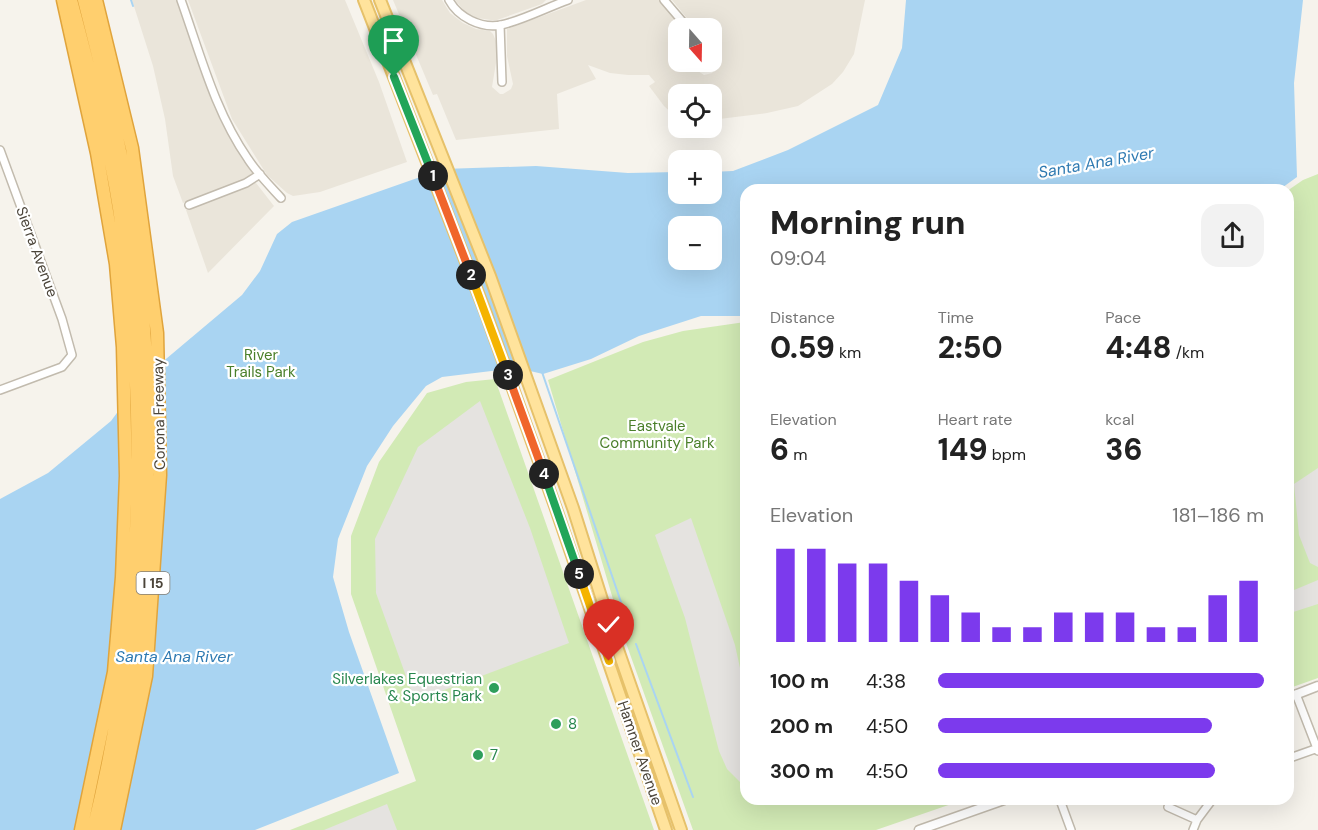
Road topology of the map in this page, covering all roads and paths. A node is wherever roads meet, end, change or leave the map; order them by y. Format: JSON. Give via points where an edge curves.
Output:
{"nodes":[{"id":1,"x":63,"y":0,"type":"edge"},
{"id":2,"x":71,"y":0,"type":"edge"},
{"id":3,"x":84,"y":0,"type":"edge"},
{"id":4,"x":96,"y":0,"type":"edge"},
{"id":5,"x":181,"y":0,"type":"edge"},
{"id":6,"x":364,"y":0,"type":"edge"},
{"id":7,"x":380,"y":0,"type":"edge"},
{"id":8,"x":449,"y":0,"type":"edge"},
{"id":9,"x":568,"y":0,"type":"edge"},
{"id":10,"x":664,"y":0,"type":"edge"},
{"id":11,"x":555,"y":2,"type":"edge"},
{"id":12,"x":679,"y":18,"type":"edge"},
{"id":13,"x":500,"y":26,"type":"junction"},
{"id":14,"x":502,"y":82,"type":"dead end"},
{"id":15,"x":0,"y":150,"type":"edge"},
{"id":16,"x":260,"y":174,"type":"junction"},
{"id":17,"x":281,"y":198,"type":"dead end"},
{"id":18,"x":189,"y":205,"type":"dead end"},
{"id":19,"x":134,"y":343,"type":"junction"},
{"id":20,"x":0,"y":390,"type":"edge"},
{"id":21,"x":1318,"y":686,"type":"edge"},
{"id":22,"x":1296,"y":694,"type":"joint"},
{"id":23,"x":1318,"y":749,"type":"edge"},
{"id":24,"x":1294,"y":757,"type":"edge"},
{"id":25,"x":990,"y":805,"type":"edge"},
{"id":26,"x":1062,"y":805,"type":"edge"},
{"id":27,"x":1208,"y":805,"type":"edge"},
{"id":28,"x":1168,"y":807,"type":"dead end"},
{"id":29,"x":1197,"y":820,"type":"junction"},
{"id":30,"x":81,"y":830,"type":"edge"},
{"id":31,"x":93,"y":830,"type":"edge"},
{"id":32,"x":105,"y":830,"type":"edge"},
{"id":33,"x":114,"y":830,"type":"edge"},
{"id":34,"x":666,"y":830,"type":"edge"},
{"id":35,"x":681,"y":830,"type":"edge"},
{"id":36,"x":919,"y":830,"type":"edge"},
{"id":37,"x":1071,"y":830,"type":"edge"},
{"id":38,"x":1193,"y":830,"type":"edge"}],
"edges":[{"from":1,"to":19,"type":"highway","number":"I 15"},
{"from":2,"to":19,"type":"highway","via":[[100,110],[119,206]]},
{"from":3,"to":19,"type":"highway","via":[[111,104],[138,261]]},
{"from":4,"to":33,"type":"highway","name":"Corona Freeway","number":"I 15","via":[[132,148],[157,333],[160,475],[146,676]]},
{"from":5,"to":16,"type":"street","via":[[221,110]]},
{"from":6,"to":34,"type":"main road","name":"Hamner Avenue","via":[[485,311]]},
{"from":7,"to":35,"type":"main road","name":"Hamner Avenue","via":[[490,276]]},
{"from":8,"to":13,"type":"street","via":[[459,14],[477,23]]},
{"from":9,"to":11,"type":"street"},
{"from":10,"to":12,"type":"street"},
{"from":11,"to":13,"type":"street"},
{"from":13,"to":14,"type":"street"},
{"from":15,"to":20,"type":"street","name":"Sierra Avenue","via":[[72,355],[62,367]]},
{"from":16,"to":17,"type":"street"},
{"from":16,"to":18,"type":"street"},
{"from":19,"to":30,"type":"highway","number":"I 15","via":[[114,672]]},
{"from":19,"to":31,"type":"highway","via":[[136,529],[124,669]]},
{"from":19,"to":32,"type":"highway","via":[[148,399],[147,524],[138,651]]},
{"from":21,"to":22,"type":"street"},
{"from":22,"to":23,"type":"street"},
{"from":23,"to":24,"type":"street"},
{"from":25,"to":36,"type":"street"},
{"from":26,"to":37,"type":"street"},
{"from":27,"to":29,"type":"street"},
{"from":28,"to":29,"type":"street"},
{"from":29,"to":38,"type":"street"}]}
